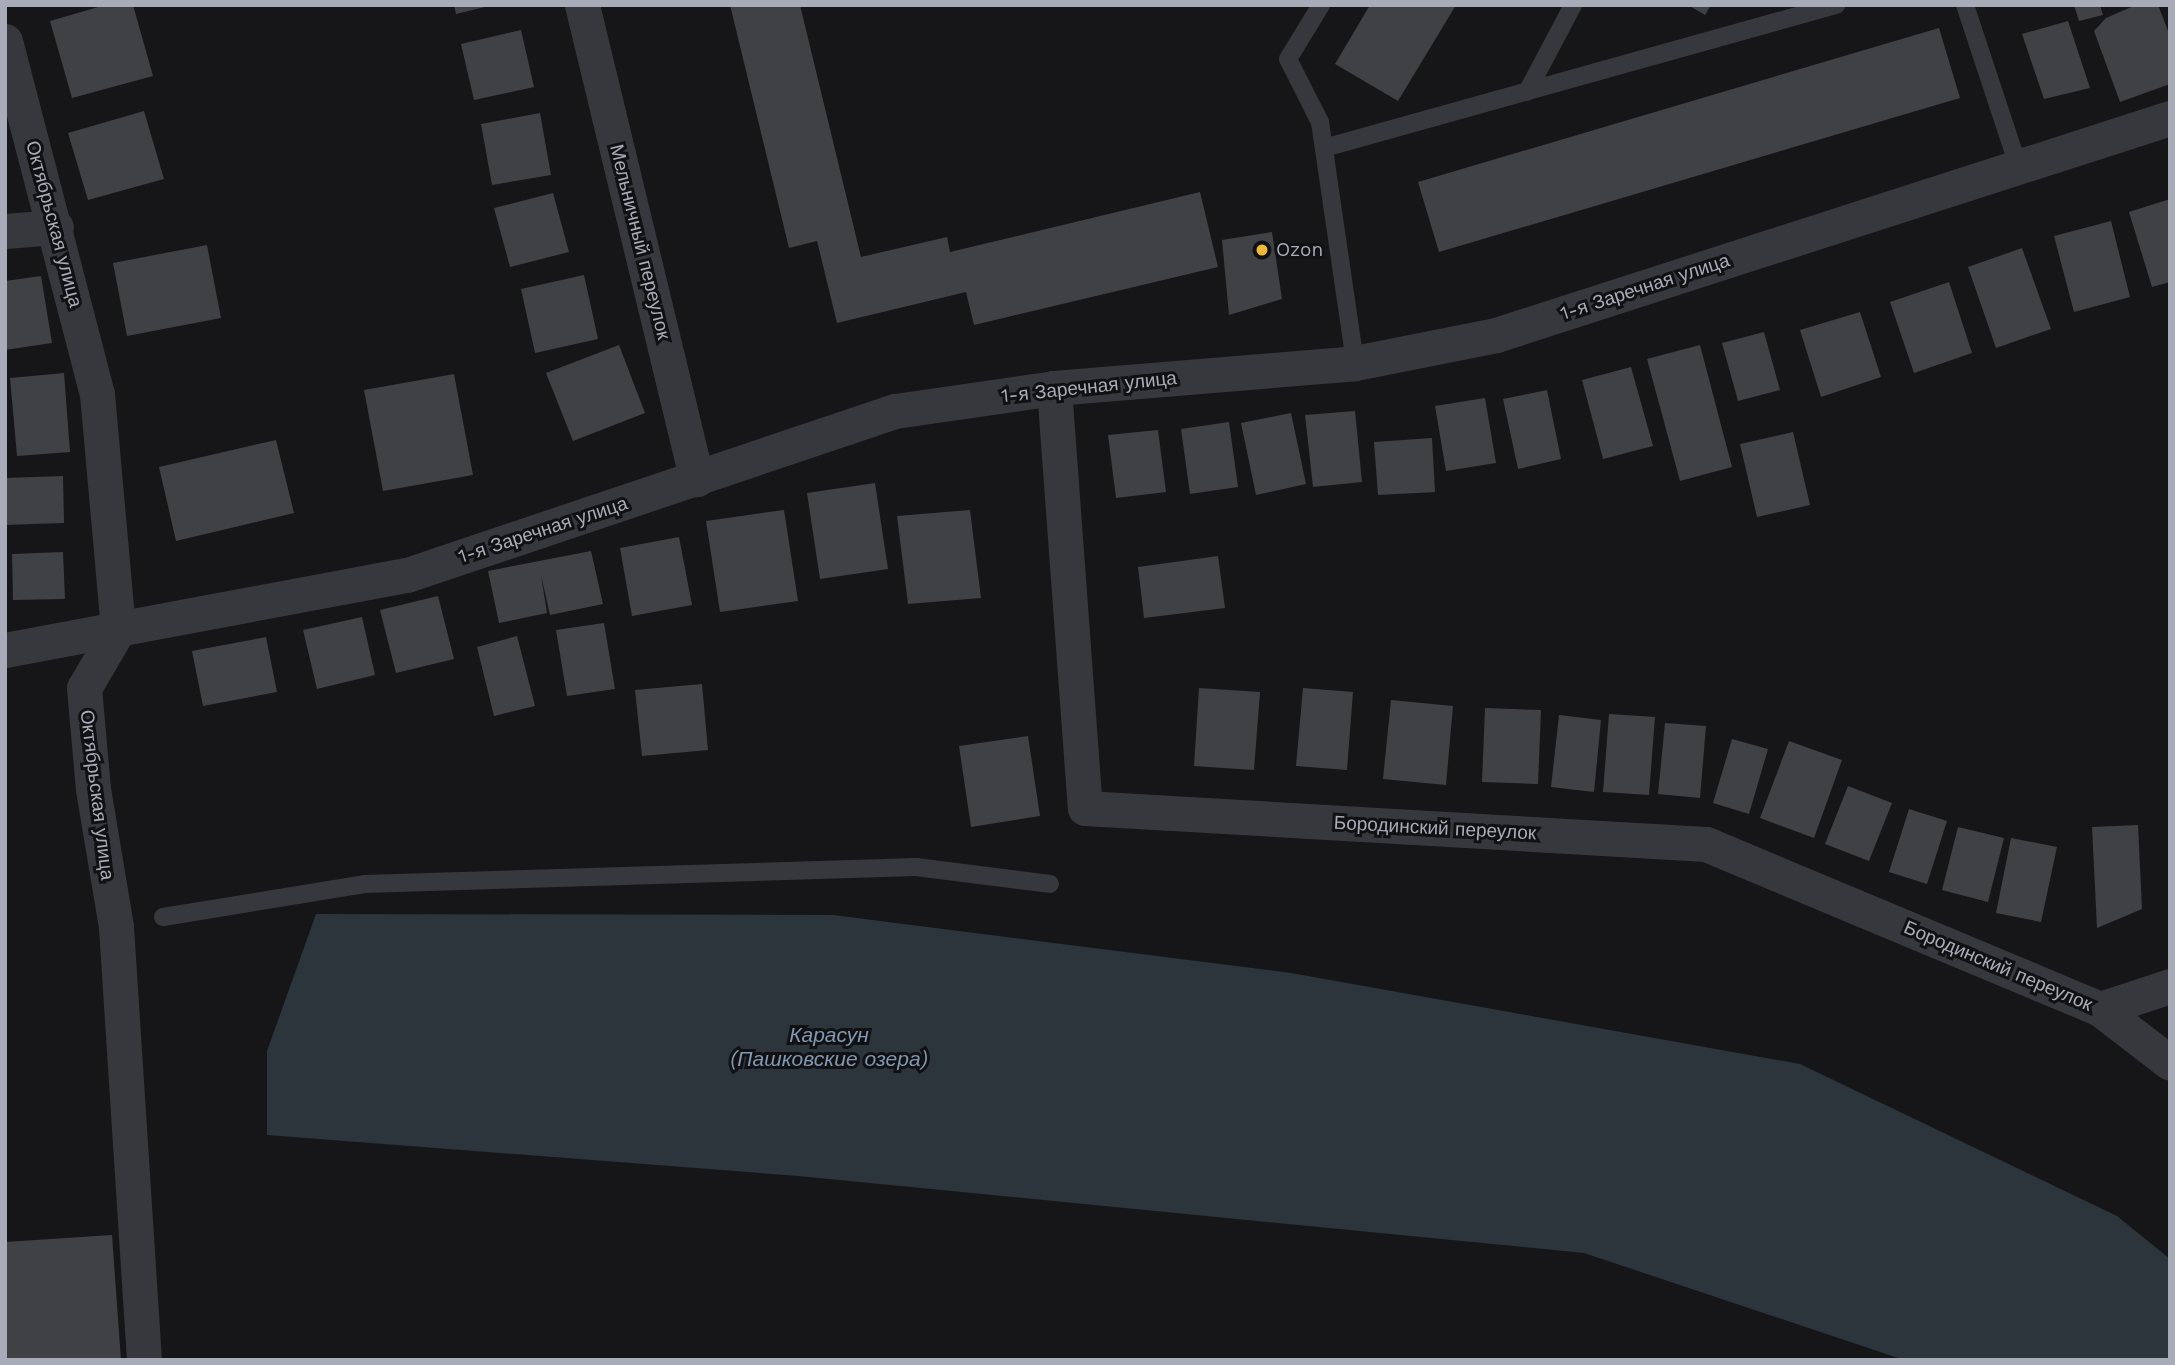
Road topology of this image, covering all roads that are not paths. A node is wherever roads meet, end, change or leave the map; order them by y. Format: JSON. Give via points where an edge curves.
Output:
{"nodes":[{"id":1,"x":582,"y":5,"type":"edge"},
{"id":2,"x":1321,"y":5,"type":"edge"},
{"id":3,"x":1573,"y":5,"type":"edge"},
{"id":4,"x":1836,"y":5,"type":"edge"},
{"id":5,"x":1965,"y":5,"type":"edge"},
{"id":6,"x":5,"y":41,"type":"edge"},
{"id":7,"x":1527,"y":92,"type":"junction"},
{"id":8,"x":2170,"y":118,"type":"edge"},
{"id":9,"x":1324,"y":149,"type":"junction"},
{"id":10,"x":2019,"y":168,"type":"junction"},
{"id":11,"x":56,"y":227,"type":"junction"},
{"id":12,"x":5,"y":231,"type":"edge"},
{"id":13,"x":1355,"y":363,"type":"junction"},
{"id":14,"x":1054,"y":388,"type":"junction"},
{"id":15,"x":697,"y":479,"type":"junction"},
{"id":16,"x":118,"y":630,"type":"junction"},
{"id":17,"x":5,"y":650,"type":"edge"},
{"id":18,"x":1050,"y":884,"type":"dead end"},
{"id":19,"x":163,"y":917,"type":"dead end"},
{"id":20,"x":2170,"y":986,"type":"edge"},
{"id":21,"x":2100,"y":1009,"type":"junction"},
{"id":22,"x":2170,"y":1063,"type":"edge"},
{"id":23,"x":144,"y":1360,"type":"edge"}],
"edges":[{"from":1,"to":15,"type":"street","name":"Мельничный переулок"},
{"from":2,"to":9,"type":"lane","via":[[1288,59],[1320,122]]},
{"from":3,"to":7,"type":"lane"},
{"from":4,"to":7,"type":"lane"},
{"from":5,"to":10,"type":"lane"},
{"from":6,"to":11,"type":"street","name":"Октябрьская улица"},
{"from":7,"to":9,"type":"lane"},
{"from":8,"to":10,"type":"street","name":"1-я Заречная улица"},
{"from":9,"to":13,"type":"lane"},
{"from":10,"to":13,"type":"street","name":"1-я Заречная улица","via":[[1496,335]]},
{"from":11,"to":12,"type":"street"},
{"from":11,"to":16,"type":"street","name":"Октябрьская улица","via":[[97,394]]},
{"from":13,"to":14,"type":"street","name":"1-я Заречная улица"},
{"from":14,"to":15,"type":"street","name":"1-я Заречная улица","via":[[895,411]]},
{"from":14,"to":21,"type":"street","name":"Бородинский переулок","via":[[1085,808],[1706,844]]},
{"from":15,"to":16,"type":"street","name":"1-я Заречная улица","via":[[407,575]]},
{"from":16,"to":17,"type":"street","name":"1-я Заречная улица"},
{"from":16,"to":23,"type":"street","name":"Октябрьская улица","via":[[84,688],[116,927]]},
{"from":18,"to":19,"type":"lane","via":[[916,867],[364,884]]},
{"from":20,"to":21,"type":"street","name":"Бородинский переулок"},
{"from":21,"to":22,"type":"street"}]}
